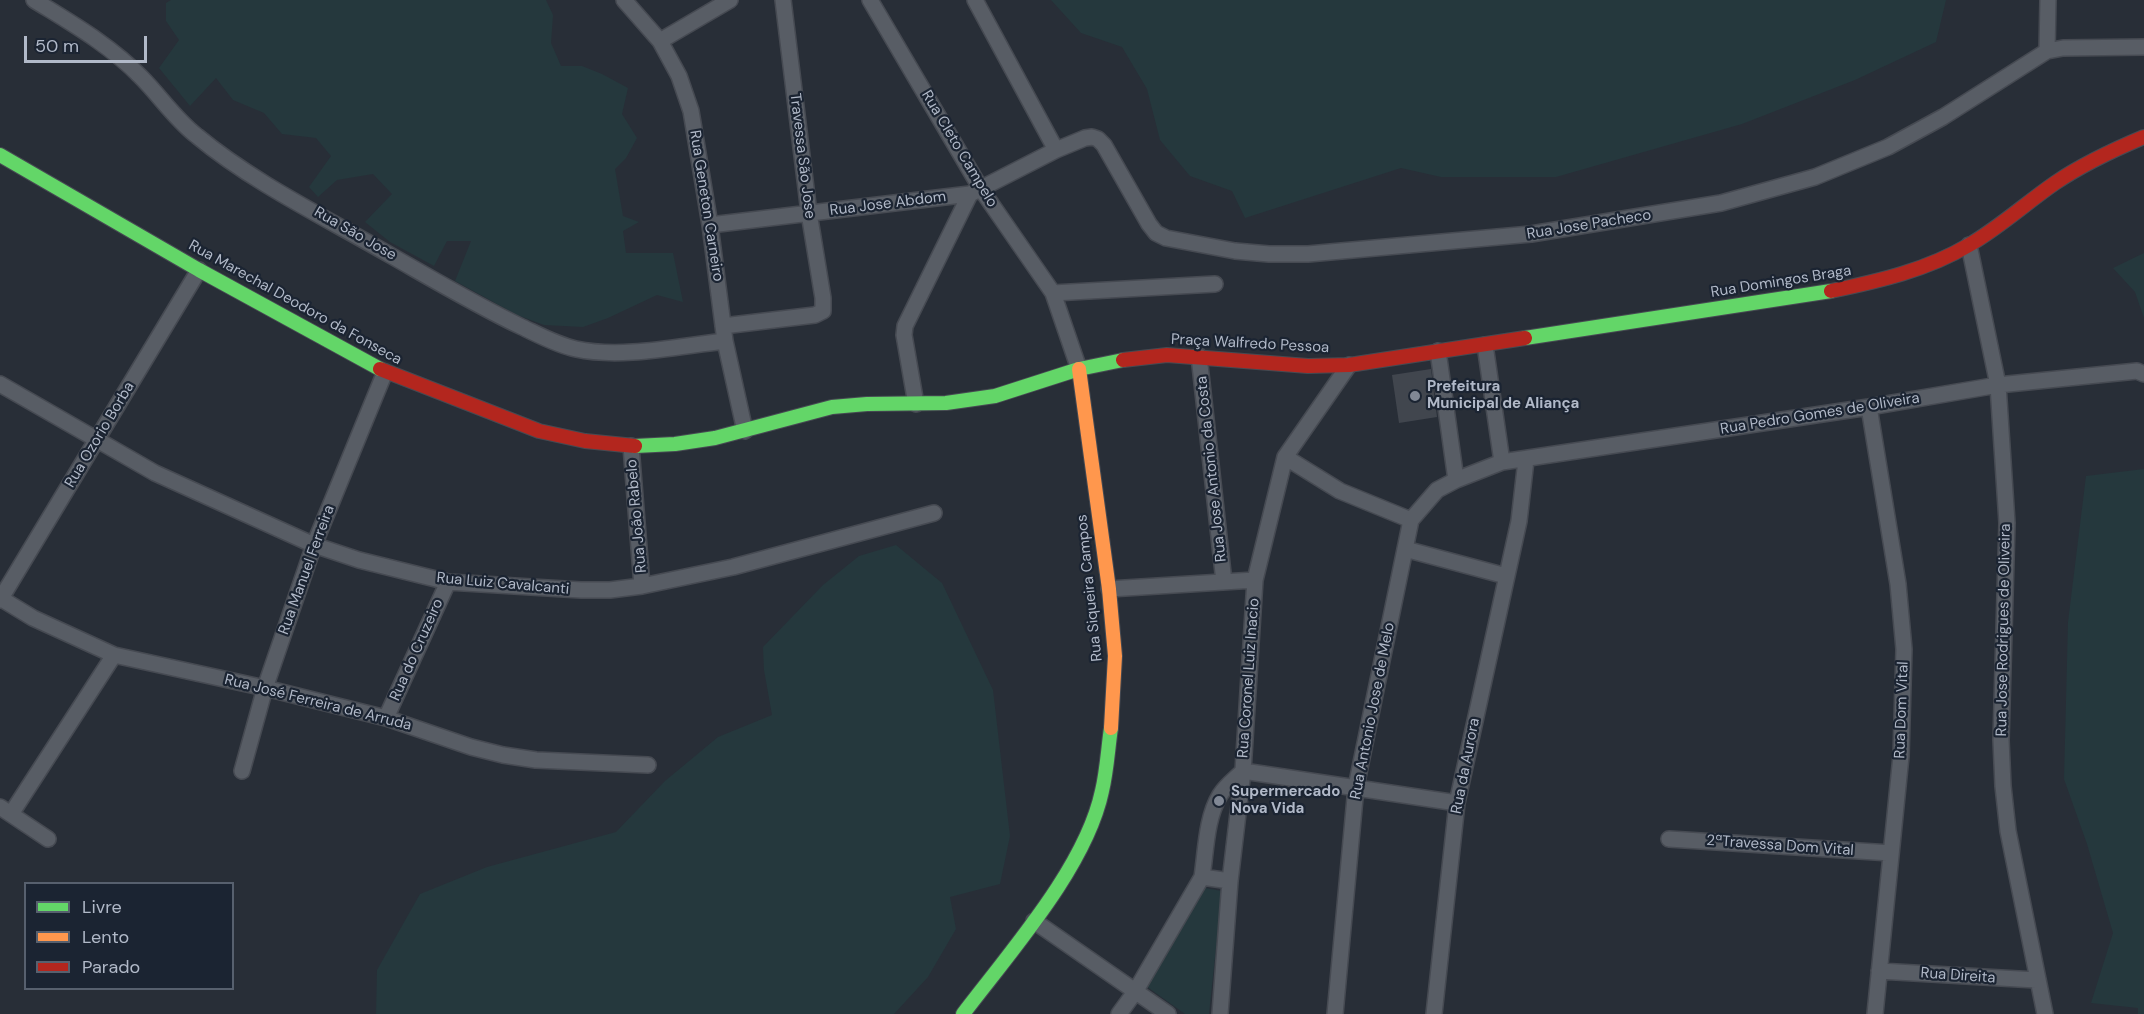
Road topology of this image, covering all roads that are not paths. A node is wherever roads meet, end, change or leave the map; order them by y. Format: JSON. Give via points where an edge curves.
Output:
{"nodes":[{"id":1,"x":34,"y":0,"type":"edge"},
{"id":2,"x":624,"y":0,"type":"edge"},
{"id":3,"x":730,"y":0,"type":"edge"},
{"id":4,"x":783,"y":0,"type":"edge"},
{"id":5,"x":870,"y":0,"type":"edge"},
{"id":6,"x":975,"y":0,"type":"edge"},
{"id":7,"x":2049,"y":0,"type":"edge"},
{"id":8,"x":660,"y":41,"type":"junction"},
{"id":9,"x":2144,"y":47,"type":"edge"},
{"id":10,"x":2047,"y":51,"type":"junction"},
{"id":11,"x":2144,"y":137,"type":"edge"},
{"id":12,"x":1056,"y":150,"type":"junction"},
{"id":13,"x":0,"y":155,"type":"edge"},
{"id":14,"x":975,"y":191,"type":"junction"},
{"id":15,"x":809,"y":213,"type":"junction"},
{"id":16,"x":710,"y":225,"type":"junction"},
{"id":17,"x":1969,"y":245,"type":"junction"},
{"id":18,"x":199,"y":270,"type":"junction"},
{"id":19,"x":1215,"y":284,"type":"dead end"},
{"id":20,"x":1053,"y":293,"type":"junction"},
{"id":21,"x":823,"y":311,"type":"joint"},
{"id":22,"x":724,"y":334,"type":"junction"},
{"id":23,"x":1485,"y":345,"type":"junction"},
{"id":24,"x":1438,"y":351,"type":"junction"},
{"id":25,"x":1199,"y":356,"type":"junction"},
{"id":26,"x":1350,"y":365,"type":"junction"},
{"id":27,"x":1079,"y":369,"type":"junction"},
{"id":28,"x":385,"y":372,"type":"junction"},
{"id":29,"x":2141,"y":372,"type":"edge"},
{"id":30,"x":0,"y":384,"type":"edge"},
{"id":31,"x":1998,"y":385,"type":"junction"},
{"id":32,"x":946,"y":403,"type":"joint"},
{"id":33,"x":916,"y":404,"type":"junction"},
{"id":34,"x":1869,"y":407,"type":"junction"},
{"id":35,"x":745,"y":431,"type":"junction"},
{"id":36,"x":96,"y":440,"type":"junction"},
{"id":37,"x":631,"y":446,"type":"junction"},
{"id":38,"x":1285,"y":457,"type":"junction"},
{"id":39,"x":1526,"y":460,"type":"junction"},
{"id":40,"x":1502,"y":462,"type":"junction"},
{"id":41,"x":1456,"y":480,"type":"junction"},
{"id":42,"x":933,"y":513,"type":"dead end"},
{"id":43,"x":1412,"y":520,"type":"junction"},
{"id":44,"x":314,"y":545,"type":"junction"},
{"id":45,"x":1405,"y":549,"type":"junction"},
{"id":46,"x":1506,"y":576,"type":"junction"},
{"id":47,"x":1255,"y":580,"type":"junction"},
{"id":48,"x":448,"y":582,"type":"junction"},
{"id":49,"x":1224,"y":582,"type":"junction"},
{"id":50,"x":642,"y":586,"type":"junction"},
{"id":51,"x":1109,"y":589,"type":"junction"},
{"id":52,"x":0,"y":599,"type":"edge"},
{"id":53,"x":114,"y":655,"type":"junction"},
{"id":54,"x":265,"y":688,"type":"junction"},
{"id":55,"x":386,"y":718,"type":"junction"},
{"id":56,"x":648,"y":765,"type":"dead end"},
{"id":57,"x":242,"y":771,"type":"dead end"},
{"id":58,"x":1243,"y":771,"type":"junction"},
{"id":59,"x":1356,"y":787,"type":"junction"},
{"id":60,"x":1457,"y":803,"type":"junction"},
{"id":61,"x":5,"y":810,"type":"edge"},
{"id":62,"x":1669,"y":838,"type":"dead end"},
{"id":63,"x":48,"y":839,"type":"dead end"},
{"id":64,"x":1891,"y":853,"type":"junction"},
{"id":65,"x":1202,"y":877,"type":"junction"},
{"id":66,"x":1230,"y":881,"type":"junction"},
{"id":67,"x":1034,"y":921,"type":"junction"},
{"id":68,"x":1879,"y":971,"type":"junction"},
{"id":69,"x":2036,"y":980,"type":"junction"},
{"id":70,"x":1135,"y":992,"type":"junction"},
{"id":71,"x":963,"y":1014,"type":"edge"},
{"id":72,"x":1119,"y":1014,"type":"edge"},
{"id":73,"x":1168,"y":1014,"type":"edge"},
{"id":74,"x":1220,"y":1014,"type":"edge"},
{"id":75,"x":1335,"y":1014,"type":"edge"},
{"id":76,"x":1434,"y":1014,"type":"edge"},
{"id":77,"x":1875,"y":1014,"type":"edge"},
{"id":78,"x":2045,"y":1014,"type":"edge"}],
"edges":[{"from":1,"to":22,"type":"street","name":"Rua São Jose","via":[[113,51],[169,110],[223,155],[488,311],[559,345],[586,351],[631,352]]},
{"from":2,"to":8,"type":"street","name":"Rua Geneton Carneiro"},
{"from":3,"to":8,"type":"street"},
{"from":4,"to":15,"type":"street","name":"Travessa São Jose"},
{"from":5,"to":14,"type":"street","name":"Rua Cleto Campelo"},
{"from":6,"to":12,"type":"street"},
{"from":7,"to":10,"type":"street"},
{"from":8,"to":16,"type":"street","name":"Rua Geneton Carneiro","via":[[679,76],[691,111]]},
{"from":9,"to":10,"type":"street","name":"Rua Jose Pacheco"},
{"from":10,"to":12,"type":"street","name":"Rua Jose Pacheco","via":[[1888,147],[1815,177],[1721,203],[1532,234],[1308,254],[1235,251],[1156,233],[1098,138],[1085,138]]},
{"from":11,"to":17,"type":"main road","name":"Rua Domingos Braga","via":[[2120,146],[2057,182]]},
{"from":12,"to":14,"type":"street","name":"Rua Jose Abdom"},
{"from":13,"to":18,"type":"main road","name":"Rua Marechal Deodoro da Fonseca"},
{"from":14,"to":15,"type":"street","name":"Rua Jose Abdom"},
{"from":14,"to":20,"type":"street","name":"Rua Cleto Campelo"},
{"from":14,"to":33,"type":"street","via":[[905,326]]},
{"from":15,"to":16,"type":"street","name":"Rua Jose Abdom"},
{"from":15,"to":21,"type":"street","name":"Travessa São Jose"},
{"from":16,"to":22,"type":"street","name":"Rua Geneton Carneiro"},
{"from":17,"to":23,"type":"main road","name":"Rua Domingos Braga","via":[[1928,266],[1882,281]]},
{"from":17,"to":31,"type":"street","name":"Rua Jose Rodrigues de Oliveira"},
{"from":18,"to":28,"type":"main road","name":"Rua Marechal Deodoro da Fonseca"},
{"from":18,"to":36,"type":"street","name":"Rua Ozorio Borba"},
{"from":19,"to":20,"type":"street"},
{"from":20,"to":27,"type":"street","name":"Rua Cleto Campelo"},
{"from":21,"to":22,"type":"street","name":"Rua São Jose"},
{"from":22,"to":35,"type":"street","name":"Rua Geneton Carneiro"},
{"from":23,"to":24,"type":"main road","name":"Praça Walfredo Pessoa"},
{"from":23,"to":40,"type":"street"},
{"from":24,"to":26,"type":"main road","name":"Praça Walfredo Pessoa"},
{"from":24,"to":41,"type":"street"},
{"from":25,"to":26,"type":"main road","name":"Praça Walfredo Pessoa","via":[[1308,366]]},
{"from":25,"to":27,"type":"main road","name":"Praça Walfredo Pessoa","via":[[1167,355]]},
{"from":25,"to":49,"type":"street","name":"Rua Jose Antonio da Costa"},
{"from":26,"to":38,"type":"street","name":"Rua Coronel Luiz Inacio"},
{"from":27,"to":32,"type":"main road","name":"Praça Walfredo Pessoa","via":[[995,396]]},
{"from":27,"to":51,"type":"main road","name":"Rua Siqueira Campos"},
{"from":28,"to":37,"type":"main road","name":"Rua Marechal Deodoro da Fonseca","via":[[539,431]]},
{"from":28,"to":44,"type":"street","name":"Rua Manuel Ferreira"},
{"from":29,"to":31,"type":"street","name":"Rua Pedro Gomes de Oliveira"},
{"from":30,"to":36,"type":"street","name":"Rua Luiz Cavalcanti"},
{"from":31,"to":34,"type":"street","name":"Rua Pedro Gomes de Oliveira"},
{"from":31,"to":69,"type":"street","name":"Rua Jose Rodrigues de Oliveira","via":[[2007,523],[2003,786]]},
{"from":32,"to":33,"type":"main road","name":"Rua Marechal Deodoro da Fonseca"},
{"from":33,"to":35,"type":"main road","name":"Rua Marechal Deodoro da Fonseca","via":[[832,407]]},
{"from":34,"to":39,"type":"street","name":"Rua Pedro Gomes de Oliveira"},
{"from":34,"to":64,"type":"street","name":"Rua Dom Vital","via":[[1898,584],[1904,649],[1901,756]]},
{"from":35,"to":37,"type":"main road","name":"Rua Marechal Deodoro da Fonseca","via":[[675,444]]},
{"from":36,"to":44,"type":"street","name":"Rua Luiz Cavalcanti","via":[[155,473]]},
{"from":36,"to":52,"type":"street","name":"Rua Ozorio Borba"},
{"from":37,"to":50,"type":"street","name":"Rua João Rabelo"},
{"from":38,"to":43,"type":"street","via":[[1340,491]]},
{"from":38,"to":47,"type":"street","name":"Rua Coronel Luiz Inacio"},
{"from":39,"to":40,"type":"street","name":"Rua Pedro Gomes de Oliveira"},
{"from":39,"to":46,"type":"street","name":"Rua da Aurora","via":[[1519,521]]},
{"from":40,"to":41,"type":"street","name":"Rua Antonio Jose de Melo"},
{"from":41,"to":43,"type":"street","name":"Rua Antonio Jose de Melo","via":[[1437,490]]},
{"from":42,"to":50,"type":"street","name":"Rua Luiz Cavalcanti","via":[[733,567]]},
{"from":43,"to":45,"type":"street","name":"Rua Antonio Jose de Melo"},
{"from":44,"to":48,"type":"street","name":"Rua Luiz Cavalcanti"},
{"from":44,"to":54,"type":"street","name":"Rua Manuel Ferreira"},
{"from":45,"to":46,"type":"street"},
{"from":45,"to":59,"type":"street","name":"Rua Antonio Jose de Melo"},
{"from":46,"to":60,"type":"street","name":"Rua da Aurora"},
{"from":47,"to":49,"type":"street"},
{"from":47,"to":58,"type":"street","name":"Rua Coronel Luiz Inacio"},
{"from":48,"to":50,"type":"street","name":"Rua Luiz Cavalcanti","via":[[581,590]]},
{"from":48,"to":55,"type":"street","name":"Rua do Cruzeiro"},
{"from":49,"to":51,"type":"street"},
{"from":51,"to":67,"type":"main road","name":"Rua Siqueira Campos","via":[[1115,656],[1102,792],[1086,840]]},
{"from":52,"to":53,"type":"street","name":"Rua José Ferreira de Arruda"},
{"from":53,"to":54,"type":"street","name":"Rua José Ferreira de Arruda"},
{"from":53,"to":61,"type":"street"},
{"from":54,"to":55,"type":"street","name":"Rua José Ferreira de Arruda"},
{"from":54,"to":57,"type":"street","name":"Rua Manuel Ferreira"},
{"from":55,"to":56,"type":"street","name":"Rua José Ferreira de Arruda","via":[[503,755]]},
{"from":58,"to":59,"type":"street"},
{"from":58,"to":65,"type":"street","via":[[1227,786],[1212,813]]},
{"from":58,"to":66,"type":"street","name":"Rua Coronel Luiz Inacio"},
{"from":59,"to":60,"type":"street"},
{"from":59,"to":75,"type":"street","name":"Rua Antonio Jose de Melo"},
{"from":60,"to":76,"type":"street","name":"Rua da Aurora"},
{"from":61,"to":63,"type":"street"},
{"from":62,"to":64,"type":"street","name":"2ªTravessa Dom Vital"},
{"from":64,"to":68,"type":"street","name":"Rua Dom Vital"},
{"from":65,"to":66,"type":"street"},
{"from":65,"to":70,"type":"street"},
{"from":66,"to":74,"type":"street","name":"Rua Coronel Luiz Inacio"},
{"from":67,"to":70,"type":"street"},
{"from":67,"to":71,"type":"main road","name":"Rua Siqueira Campos"},
{"from":68,"to":69,"type":"street","name":"Rua Direita"},
{"from":68,"to":77,"type":"street","name":"Rua Dom Vital"},
{"from":69,"to":78,"type":"street","name":"Rua Jose Rodrigues de Oliveira"},
{"from":70,"to":72,"type":"street"},
{"from":70,"to":73,"type":"street"}]}
